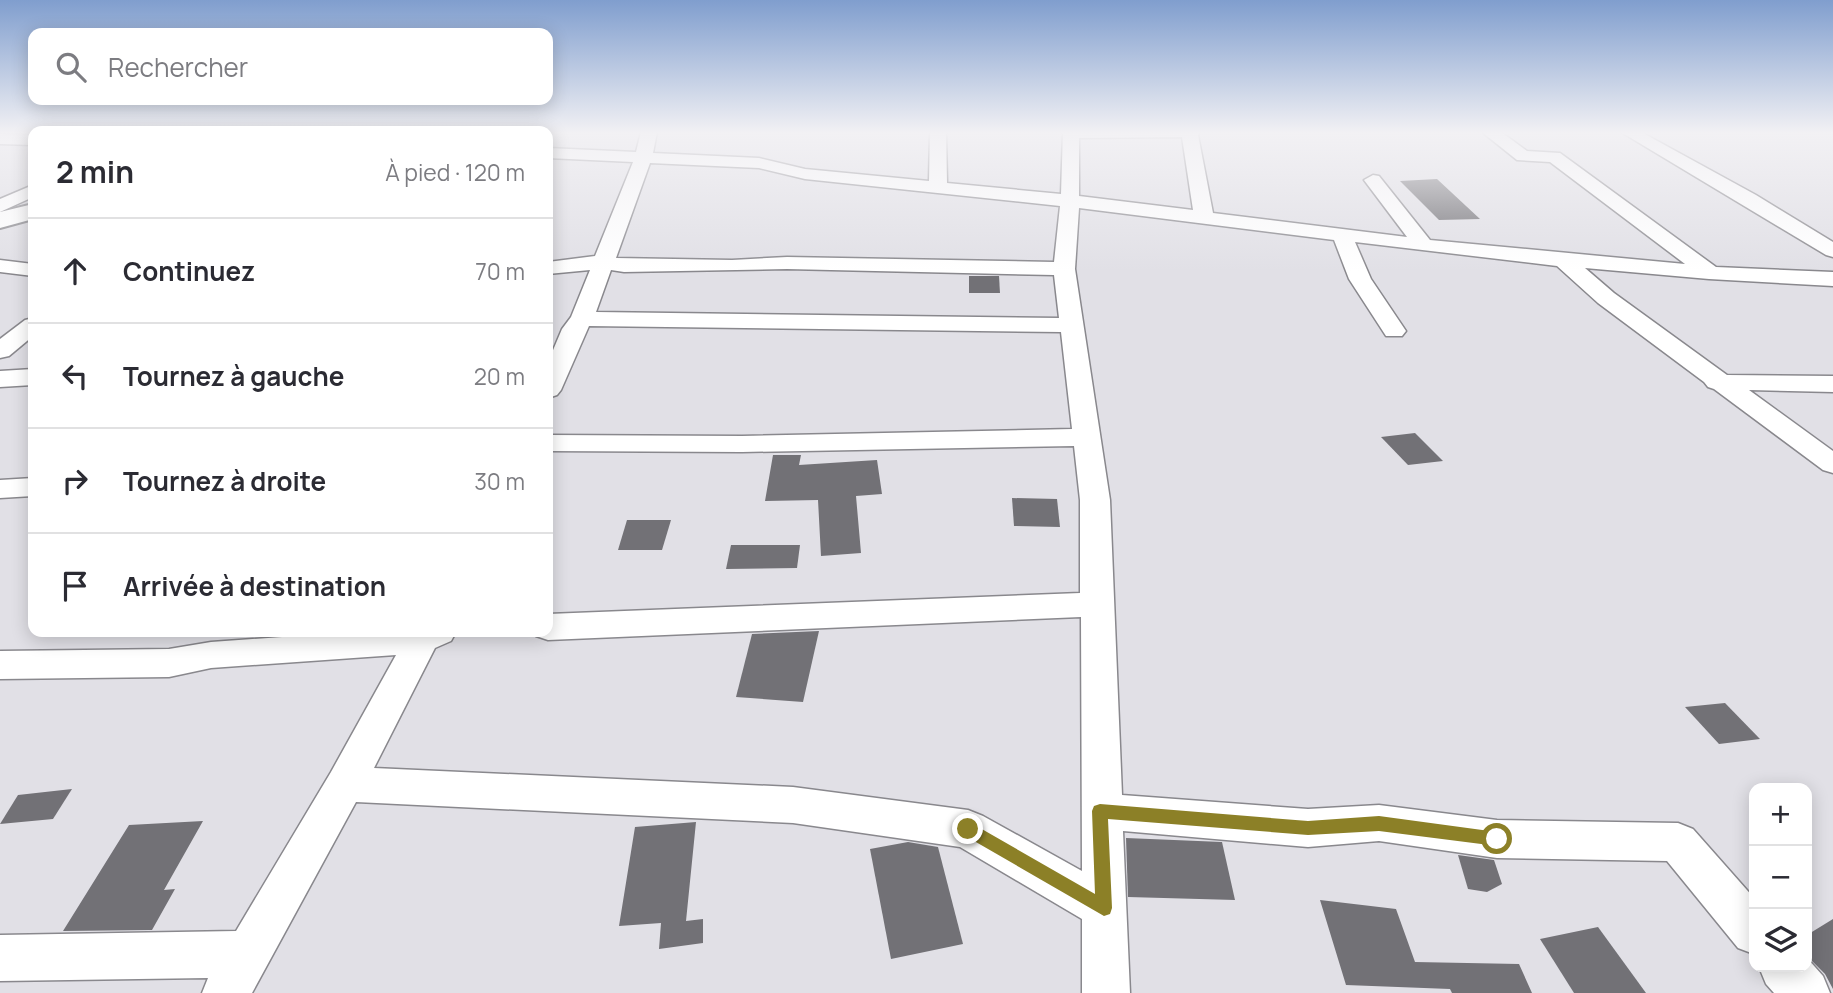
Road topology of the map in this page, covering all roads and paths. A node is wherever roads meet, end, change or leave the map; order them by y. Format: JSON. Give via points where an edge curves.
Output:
{"nodes":[{"id":1,"x":635,"y":178,"type":"edge"},
{"id":2,"x":844,"y":178,"type":"edge"},
{"id":3,"x":938,"y":178,"type":"edge"},
{"id":4,"x":1070,"y":178,"type":"edge"},
{"id":5,"x":1198,"y":178,"type":"edge"},
{"id":6,"x":1582,"y":178,"type":"edge"},
{"id":7,"x":1712,"y":178,"type":"edge"},
{"id":8,"x":1373,"y":180,"type":"dead end"},
{"id":9,"x":938,"y":189,"type":"junction"},
{"id":10,"x":28,"y":195,"type":"edge"},
{"id":11,"x":1070,"y":201,"type":"junction"},
{"id":12,"x":9,"y":214,"type":"edge"},
{"id":13,"x":1204,"y":218,"type":"junction"},
{"id":14,"x":1342,"y":235,"type":"junction"},
{"id":15,"x":1423,"y":244,"type":"junction"},
{"id":16,"x":1833,"y":251,"type":"edge"},
{"id":17,"x":1564,"y":261,"type":"junction"},
{"id":18,"x":603,"y":262,"type":"junction"},
{"id":19,"x":0,"y":265,"type":"edge"},
{"id":20,"x":553,"y":267,"type":"edge"},
{"id":21,"x":28,"y":269,"type":"edge"},
{"id":22,"x":1064,"y":269,"type":"junction"},
{"id":23,"x":1709,"y":273,"type":"junction"},
{"id":24,"x":1833,"y":279,"type":"edge"},
{"id":25,"x":578,"y":324,"type":"junction"},
{"id":26,"x":1071,"y":325,"type":"junction"},
{"id":27,"x":28,"y":329,"type":"edge"},
{"id":28,"x":553,"y":330,"type":"edge"},
{"id":29,"x":1394,"y":331,"type":"dead end"},
{"id":30,"x":0,"y":351,"type":"edge"},
{"id":31,"x":28,"y":377,"type":"edge"},
{"id":32,"x":0,"y":379,"type":"edge"},
{"id":33,"x":553,"y":379,"type":"edge"},
{"id":34,"x":1717,"y":382,"type":"junction"},
{"id":35,"x":1833,"y":384,"type":"edge"},
{"id":36,"x":1087,"y":437,"type":"junction"},
{"id":37,"x":553,"y":443,"type":"edge"},
{"id":38,"x":1833,"y":464,"type":"edge"},
{"id":39,"x":28,"y":487,"type":"edge"},
{"id":40,"x":0,"y":489,"type":"edge"},
{"id":41,"x":1097,"y":604,"type":"junction"},
{"id":42,"x":553,"y":627,"type":"edge"},
{"id":43,"x":406,"y":637,"type":"edge"},
{"id":44,"x":427,"y":637,"type":"edge"},
{"id":45,"x":0,"y":665,"type":"edge"},
{"id":46,"x":345,"y":784,"type":"junction"},
{"id":47,"x":1100,"y":811,"type":"junction"},
{"id":48,"x":1104,"y":908,"type":"junction"},
{"id":49,"x":1749,"y":926,"type":"edge"},
{"id":50,"x":248,"y":954,"type":"junction"},
{"id":51,"x":0,"y":958,"type":"edge"},
{"id":52,"x":1787,"y":972,"type":"edge"},
{"id":53,"x":226,"y":993,"type":"edge"},
{"id":54,"x":1106,"y":993,"type":"edge"},
{"id":55,"x":1806,"y":993,"type":"edge"}],
"edges":[{"from":1,"to":18,"type":"street"},
{"from":2,"to":9,"type":"street"},
{"from":3,"to":9,"type":"street"},
{"from":4,"to":11,"type":"street"},
{"from":5,"to":13,"type":"street"},
{"from":6,"to":23,"type":"street"},
{"from":7,"to":16,"type":"street"},
{"from":8,"to":15,"type":"street"},
{"from":9,"to":11,"type":"street"},
{"from":10,"to":12,"type":"street"},
{"from":11,"to":13,"type":"street"},
{"from":11,"to":22,"type":"street"},
{"from":13,"to":14,"type":"street"},
{"from":14,"to":15,"type":"street"},
{"from":14,"to":29,"type":"street","via":[[1360,279]]},
{"from":15,"to":17,"type":"street"},
{"from":17,"to":23,"type":"street"},
{"from":17,"to":34,"type":"street","via":[[1606,299]]},
{"from":18,"to":20,"type":"street"},
{"from":18,"to":22,"type":"street","via":[[624,266],[787,263]]},
{"from":18,"to":25,"type":"street"},
{"from":19,"to":21,"type":"street"},
{"from":22,"to":26,"type":"street"},
{"from":23,"to":24,"type":"street"},
{"from":25,"to":26,"type":"street"},
{"from":25,"to":28,"type":"street"},
{"from":25,"to":33,"type":"street"},
{"from":26,"to":36,"type":"street"},
{"from":27,"to":30,"type":"street"},
{"from":31,"to":32,"type":"street"},
{"from":34,"to":35,"type":"street"},
{"from":34,"to":38,"type":"street"},
{"from":36,"to":37,"type":"street"},
{"from":36,"to":41,"type":"street","via":[[1095,500]]},
{"from":39,"to":40,"type":"street"},
{"from":41,"to":42,"type":"street"},
{"from":41,"to":47,"type":"street"},
{"from":43,"to":45,"type":"street","via":[[169,663]]},
{"from":44,"to":46,"type":"street"},
{"from":46,"to":48,"type":"street","via":[[793,805],[968,829]]},
{"from":46,"to":50,"type":"street"},
{"from":47,"to":48,"type":"street"},
{"from":47,"to":49,"type":"street","via":[[1308,828],[1379,824],[1497,839],[1678,842]]},
{"from":48,"to":54,"type":"street"},
{"from":50,"to":51,"type":"street"},
{"from":50,"to":53,"type":"street"},
{"from":52,"to":55,"type":"street"}]}
